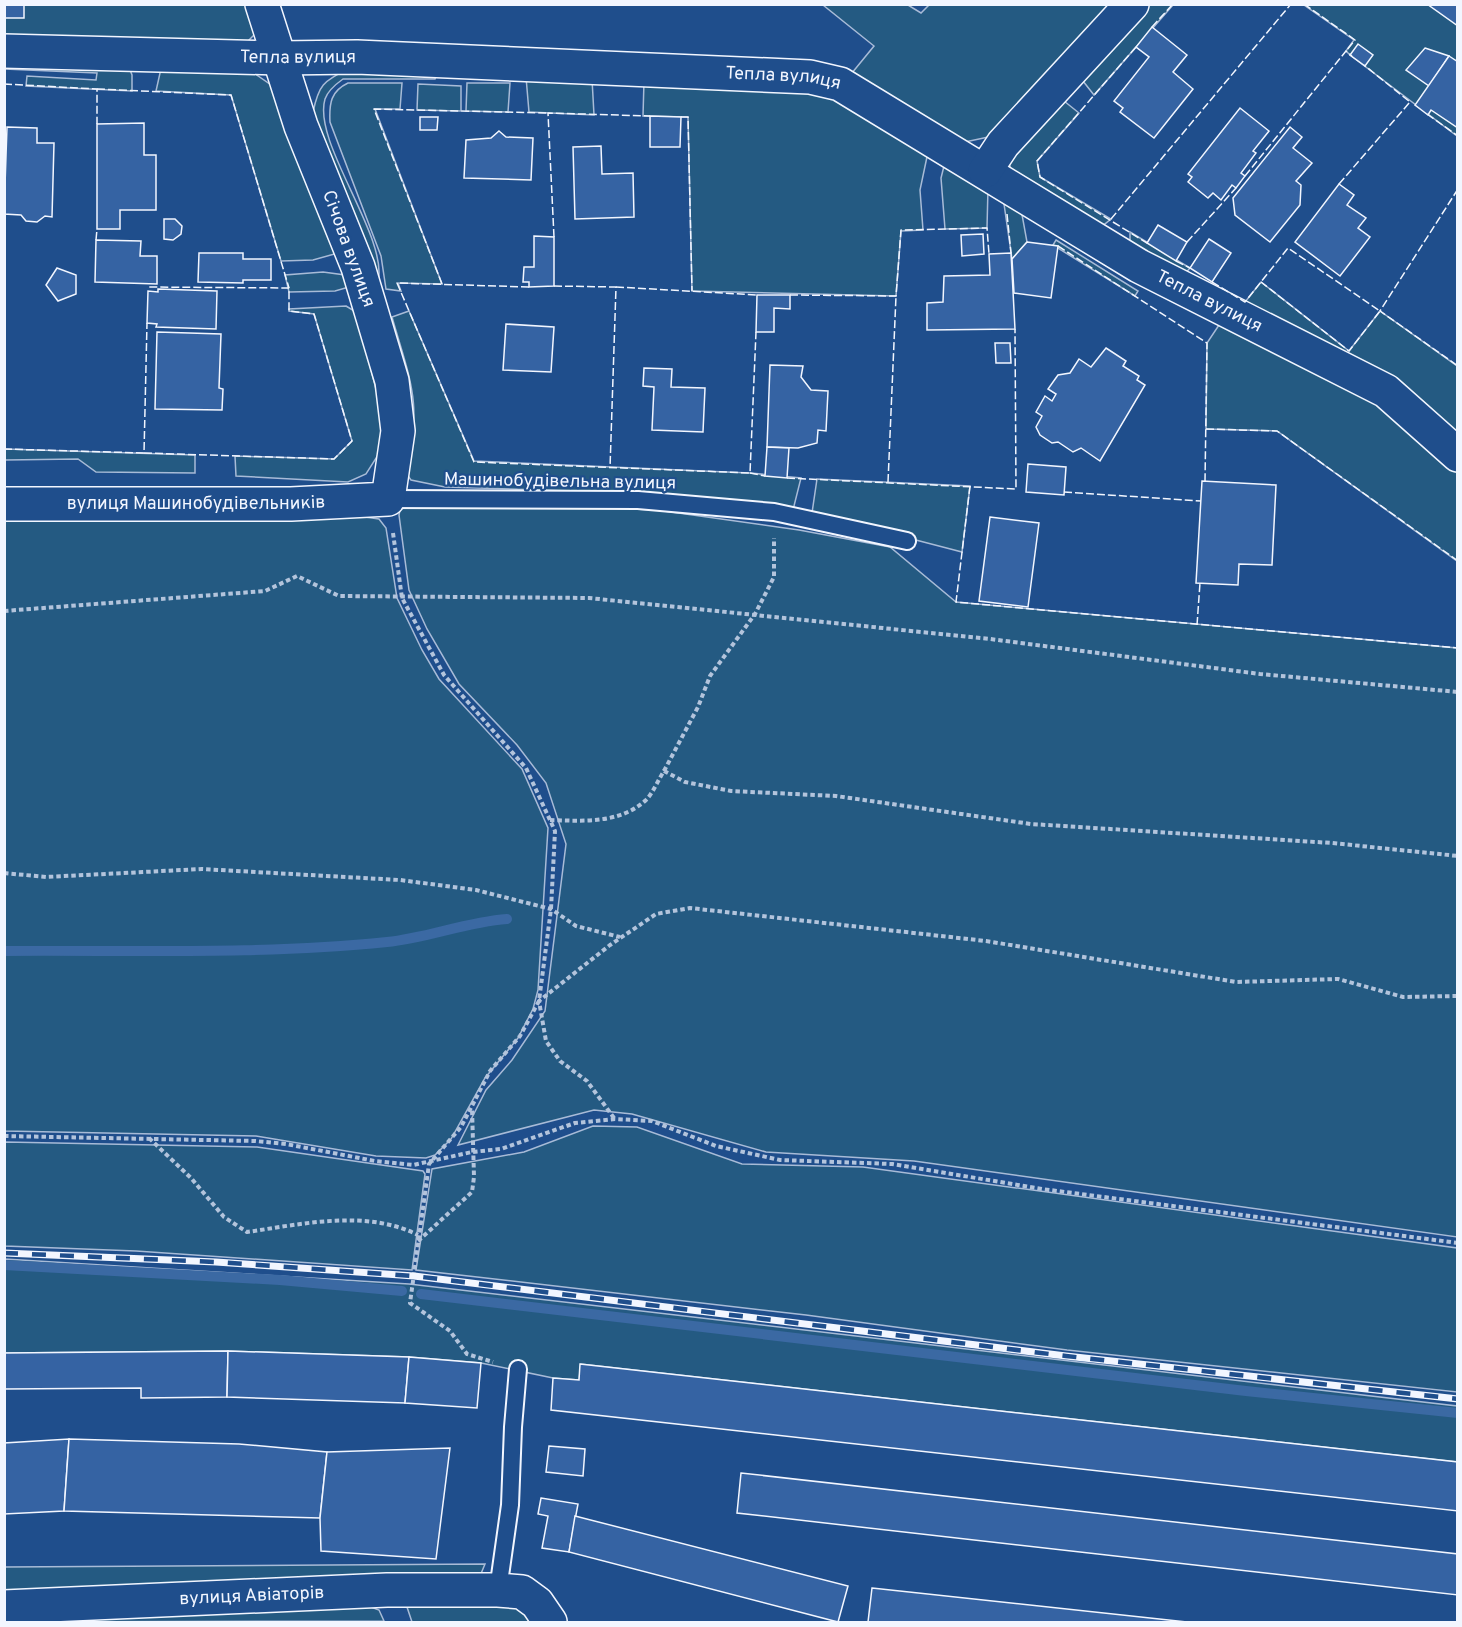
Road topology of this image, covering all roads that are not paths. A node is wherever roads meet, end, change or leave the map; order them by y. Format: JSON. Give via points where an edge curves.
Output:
{"nodes":[{"id":1,"x":262,"y":4,"type":"edge"},
{"id":2,"x":1132,"y":4,"type":"edge"},
{"id":3,"x":4,"y":51,"type":"edge"},
{"id":4,"x":279,"y":58,"type":"junction"},
{"id":5,"x":985,"y":171,"type":"junction"},
{"id":6,"x":1458,"y":455,"type":"edge"},
{"id":7,"x":388,"y":499,"type":"junction"},
{"id":8,"x":4,"y":504,"type":"edge"},
{"id":9,"x":907,"y":541,"type":"dead end"},
{"id":10,"x":518,"y":1369,"type":"road end"},
{"id":11,"x":498,"y":1590,"type":"junction"},
{"id":12,"x":4,"y":1607,"type":"edge"},
{"id":13,"x":550,"y":1623,"type":"edge"}],
"edges":[{"from":1,"to":4,"type":"street","name":"Січова вулиця"},
{"from":2,"to":5,"type":"street","via":[[1003,144]]},
{"from":3,"to":4,"type":"street","name":"Тепла вулиця"},
{"from":4,"to":5,"type":"street","name":"Тепла вулиця","via":[[357,57],[810,77],[840,84]]},
{"from":4,"to":7,"type":"street","name":"Січова вулиця","via":[[301,126],[358,267],[392,381],[398,431]]},
{"from":5,"to":6,"type":"street","name":"Тепла вулиця","via":[[1139,266],[1386,391]]},
{"from":7,"to":8,"type":"street","name":"вулиця Машинобудівельників","via":[[291,504]]},
{"from":7,"to":9,"type":"lane","name":"Машинобудівельна вулиця","via":[[638,500],[774,512]]},
{"from":10,"to":11,"type":"lane","via":[[510,1505]]},
{"from":11,"to":12,"type":"street","name":"вулиця Авіаторів","via":[[387,1590]]},
{"from":11,"to":13,"type":"street","name":"вулиця Авіаторів","via":[[522,1592],[537,1603]]}]}
